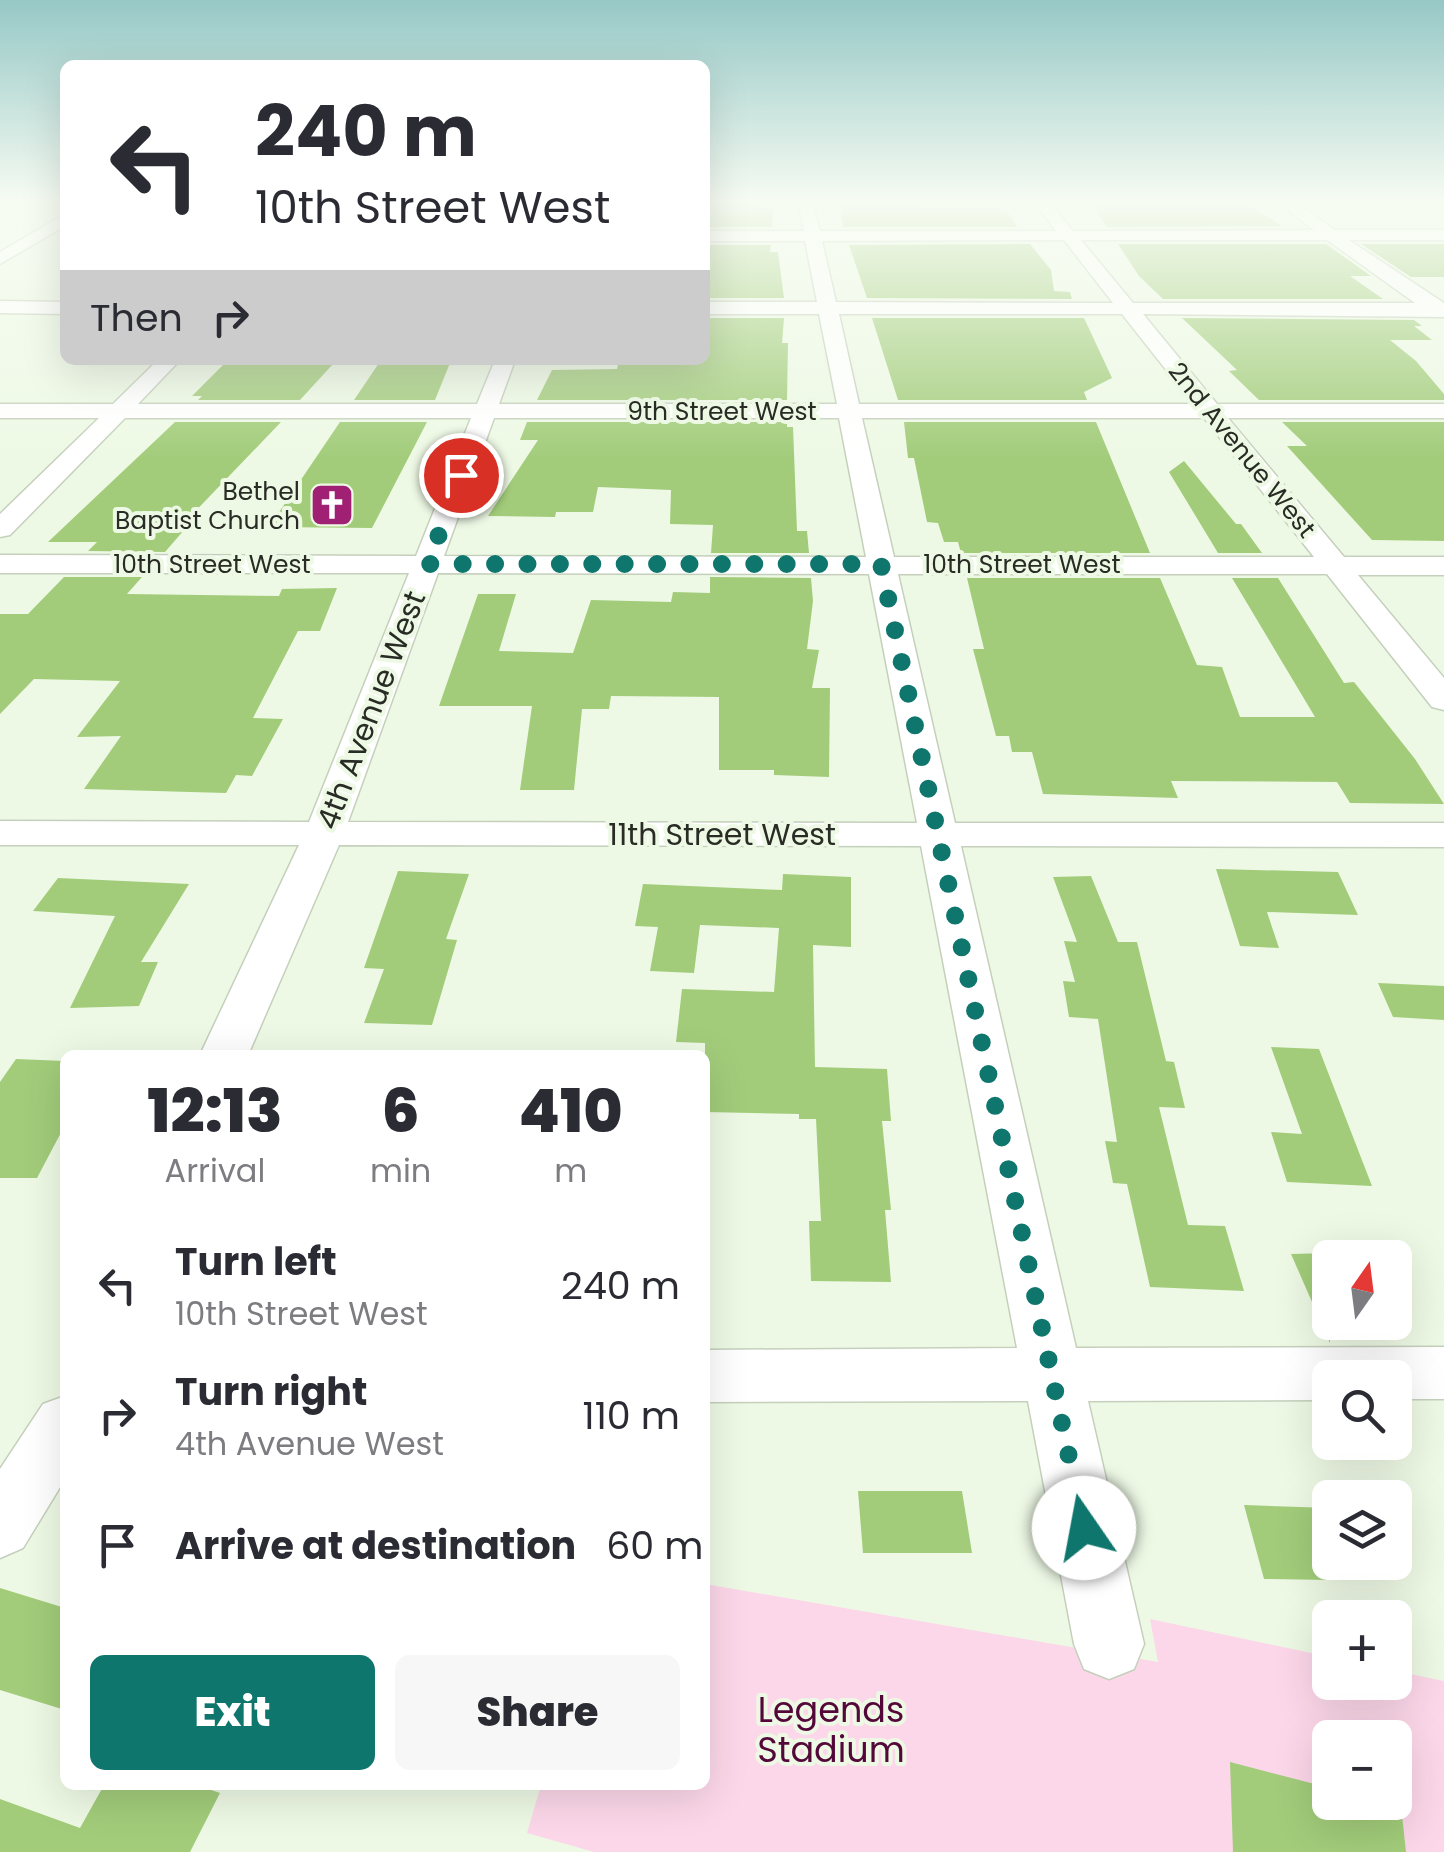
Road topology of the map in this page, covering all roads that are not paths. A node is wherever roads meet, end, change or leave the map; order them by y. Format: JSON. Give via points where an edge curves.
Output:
{"nodes":[{"id":1,"x":823,"y":286,"type":"edge"},
{"id":2,"x":1110,"y":286,"type":"edge"},
{"id":3,"x":1405,"y":286,"type":"edge"},
{"id":4,"x":0,"y":307,"type":"edge"},
{"id":5,"x":60,"y":308,"type":"edge"},
{"id":6,"x":710,"y":308,"type":"edge"},
{"id":7,"x":828,"y":308,"type":"junction"},
{"id":8,"x":1128,"y":308,"type":"junction"},
{"id":9,"x":1441,"y":311,"type":"edge"},
{"id":10,"x":165,"y":365,"type":"edge"},
{"id":11,"x":504,"y":365,"type":"edge"},
{"id":12,"x":486,"y":410,"type":"junction"},
{"id":13,"x":0,"y":411,"type":"edge"},
{"id":14,"x":1444,"y":411,"type":"edge"},
{"id":15,"x":118,"y":412,"type":"junction"},
{"id":16,"x":849,"y":412,"type":"junction"},
{"id":17,"x":1211,"y":412,"type":"junction"},
{"id":18,"x":0,"y":529,"type":"edge"},
{"id":19,"x":0,"y":564,"type":"edge"},
{"id":20,"x":428,"y":564,"type":"junction"},
{"id":21,"x":881,"y":564,"type":"junction"},
{"id":22,"x":1336,"y":566,"type":"junction"},
{"id":23,"x":1444,"y":566,"type":"edge"},
{"id":24,"x":1444,"y":700,"type":"edge"},
{"id":25,"x":0,"y":834,"type":"edge"},
{"id":26,"x":324,"y":834,"type":"junction"},
{"id":27,"x":937,"y":834,"type":"junction"},
{"id":28,"x":1444,"y":835,"type":"edge"},
{"id":29,"x":226,"y":1050,"type":"edge"},
{"id":30,"x":1444,"y":1372,"type":"edge"},
{"id":31,"x":1050,"y":1373,"type":"junction"},
{"id":32,"x":710,"y":1376,"type":"edge"},
{"id":33,"x":60,"y":1432,"type":"edge"},
{"id":34,"x":0,"y":1526,"type":"edge"},
{"id":35,"x":1109,"y":1644,"type":"dead end"}],
"edges":[{"from":1,"to":7,"type":"street"},
{"from":2,"to":8,"type":"street","name":"2nd Avenue West"},
{"from":3,"to":9,"type":"street"},
{"from":4,"to":5,"type":"street"},
{"from":6,"to":7,"type":"street"},
{"from":7,"to":8,"type":"street"},
{"from":7,"to":16,"type":"street"},
{"from":8,"to":9,"type":"street"},
{"from":8,"to":17,"type":"street","name":"2nd Avenue West"},
{"from":10,"to":15,"type":"street"},
{"from":11,"to":12,"type":"street","name":"4th Avenue West"},
{"from":12,"to":15,"type":"street","name":"9th Street West"},
{"from":12,"to":16,"type":"street","name":"9th Street West"},
{"from":12,"to":20,"type":"street","name":"4th Avenue West"},
{"from":13,"to":15,"type":"street","name":"9th Street West"},
{"from":14,"to":17,"type":"street","name":"9th Street West"},
{"from":15,"to":18,"type":"street"},
{"from":16,"to":17,"type":"street","name":"9th Street West"},
{"from":16,"to":21,"type":"street"},
{"from":17,"to":22,"type":"street","name":"2nd Avenue West"},
{"from":19,"to":20,"type":"street","name":"10th Street West"},
{"from":20,"to":21,"type":"street","name":"10th Street West"},
{"from":20,"to":26,"type":"street","name":"4th Avenue West"},
{"from":21,"to":22,"type":"street","name":"10th Street West"},
{"from":21,"to":27,"type":"street"},
{"from":22,"to":23,"type":"street","name":"10th Street West"},
{"from":22,"to":24,"type":"street","name":"2nd Avenue West"},
{"from":25,"to":26,"type":"street","name":"11th Street West"},
{"from":26,"to":27,"type":"street","name":"11th Street West"},
{"from":26,"to":29,"type":"street","name":"4th Avenue West"},
{"from":27,"to":28,"type":"street","name":"11th Street West"},
{"from":27,"to":31,"type":"street"},
{"from":30,"to":31,"type":"street"},
{"from":31,"to":32,"type":"street"},
{"from":31,"to":35,"type":"street"},
{"from":33,"to":34,"type":"street"}]}
